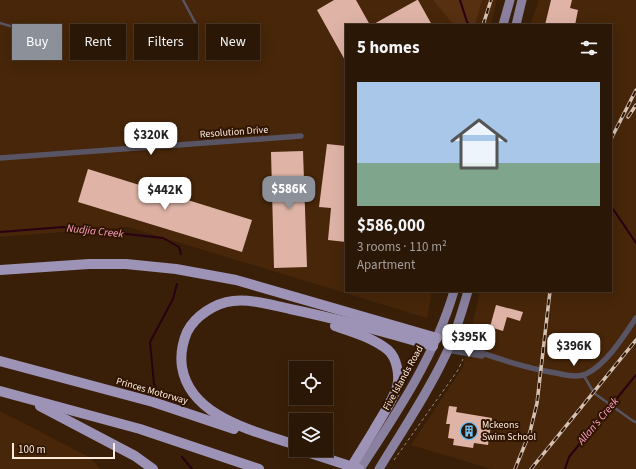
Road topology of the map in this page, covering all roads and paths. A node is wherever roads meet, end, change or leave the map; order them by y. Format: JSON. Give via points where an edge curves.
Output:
{"nodes":[{"id":1,"x":183,"y":0,"type":"edge"},
{"id":2,"x":510,"y":0,"type":"edge"},
{"id":3,"x":522,"y":0,"type":"edge"},
{"id":4,"x":0,"y":23,"type":"edge"},
{"id":5,"x":196,"y":24,"type":"edge"},
{"id":6,"x":503,"y":24,"type":"edge"},
{"id":7,"x":516,"y":24,"type":"edge"},
{"id":8,"x":12,"y":26,"type":"edge"},
{"id":9,"x":301,"y":136,"type":"dead end"},
{"id":10,"x":0,"y":158,"type":"edge"},
{"id":11,"x":0,"y":270,"type":"edge"},
{"id":12,"x":454,"y":292,"type":"edge"},
{"id":13,"x":468,"y":292,"type":"edge"},
{"id":14,"x":300,"y":311,"type":"junction"},
{"id":15,"x":636,"y":318,"type":"edge"},
{"id":16,"x":435,"y":342,"type":"junction"},
{"id":17,"x":449,"y":346,"type":"junction"},
{"id":18,"x":494,"y":358,"type":"junction"},
{"id":19,"x":463,"y":359,"type":"dead end"},
{"id":20,"x":0,"y":361,"type":"edge"},
{"id":21,"x":584,"y":375,"type":"junction"},
{"id":22,"x":0,"y":391,"type":"edge"},
{"id":23,"x":20,"y":396,"type":"junction"},
{"id":24,"x":636,"y":422,"type":"edge"},
{"id":25,"x":289,"y":443,"type":"edge"},
{"id":26,"x":289,"y":446,"type":"edge"},
{"id":27,"x":322,"y":457,"type":"edge"},
{"id":28,"x":393,"y":462,"type":"dead end"},
{"id":29,"x":153,"y":469,"type":"edge"},
{"id":30,"x":259,"y":469,"type":"edge"},
{"id":31,"x":350,"y":469,"type":"edge"},
{"id":32,"x":360,"y":469,"type":"edge"},
{"id":33,"x":379,"y":469,"type":"edge"}],
"edges":[{"from":1,"to":5,"type":"lane"},
{"from":2,"to":6,"type":"main road"},
{"from":3,"to":7,"type":"main road"},
{"from":4,"to":8,"type":"lane"},
{"from":9,"to":10,"type":"street","name":"Resolution Drive"},
{"from":11,"to":16,"type":"highway","via":[[89,264],[126,264],[176,269],[236,280]]},
{"from":12,"to":16,"type":"main road","name":"Five Islands Road"},
{"from":13,"to":17,"type":"main road"},
{"from":14,"to":16,"type":"highway"},
{"from":14,"to":25,"type":"highway","via":[[261,302],[231,301],[207,311],[198,318],[188,330],[182,346],[183,374],[190,389],[205,406],[235,424]]},
{"from":14,"to":31,"type":"highway","via":[[313,319],[351,331],[380,344],[389,351],[397,368],[397,386],[392,398]]},
{"from":15,"to":21,"type":"street","via":[[621,342],[596,369]]},
{"from":16,"to":17,"type":"main road"},
{"from":16,"to":32,"type":"main road","name":"Five Islands Road","via":[[422,371]]},
{"from":17,"to":18,"type":"street"},
{"from":17,"to":18,"type":"street"},
{"from":17,"to":33,"type":"main road","via":[[414,413]]},
{"from":18,"to":21,"type":"street","via":[[573,376]]},
{"from":19,"to":28,"type":"path","via":[[455,376]]},
{"from":20,"to":26,"type":"highway","name":"Princes Motorway","via":[[153,402]]},
{"from":21,"to":24,"type":"lane","via":[[594,393]]},
{"from":22,"to":23,"type":"highway"},
{"from":23,"to":29,"type":"highway","via":[[136,456]]},
{"from":23,"to":30,"type":"highway","via":[[140,429]]},
{"from":27,"to":32,"type":"highway","bridge":true}]}
